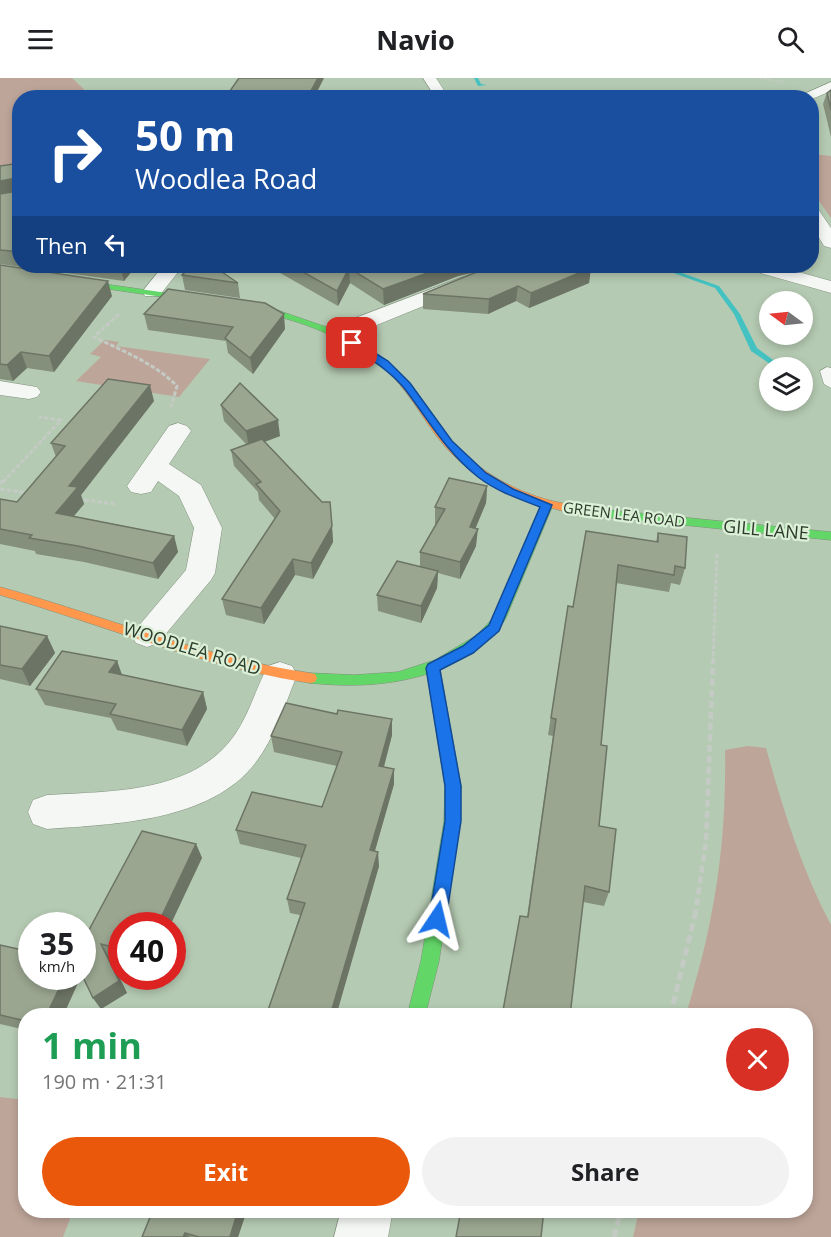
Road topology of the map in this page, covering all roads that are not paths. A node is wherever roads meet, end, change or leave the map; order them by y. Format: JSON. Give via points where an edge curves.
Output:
{"nodes":[{"id":1,"x":819,"y":224,"type":"edge"},
{"id":2,"x":831,"y":242,"type":"edge"},
{"id":3,"x":14,"y":273,"type":"edge"},
{"id":4,"x":166,"y":273,"type":"edge"},
{"id":5,"x":782,"y":273,"type":"edge"},
{"id":6,"x":487,"y":277,"type":"edge"},
{"id":7,"x":831,"y":287,"type":"edge"},
{"id":8,"x":148,"y":292,"type":"junction"},
{"id":9,"x":337,"y":333,"type":"junction"},
{"id":10,"x":0,"y":388,"type":"edge"},
{"id":11,"x":29,"y":392,"type":"dead end"},
{"id":12,"x":178,"y":430,"type":"road end"},
{"id":13,"x":547,"y":505,"type":"junction"},
{"id":14,"x":701,"y":524,"type":"joint"},
{"id":15,"x":831,"y":536,"type":"edge"},
{"id":16,"x":0,"y":591,"type":"edge"},
{"id":17,"x":147,"y":635,"type":"junction"},
{"id":18,"x":433,"y":668,"type":"junction"},
{"id":19,"x":280,"y":675,"type":"junction"},
{"id":20,"x":47,"y":812,"type":"dead end"},
{"id":21,"x":418,"y":1008,"type":"edge"},
{"id":22,"x":366,"y":1218,"type":"edge"},
{"id":23,"x":361,"y":1237,"type":"edge"}],
"edges":[{"from":1,"to":2,"type":"street"},
{"from":3,"to":8,"type":"street","name":"GREEN LEA ROAD"},
{"from":4,"to":8,"type":"street"},
{"from":5,"to":7,"type":"street"},
{"from":6,"to":9,"type":"street"},
{"from":8,"to":9,"type":"street","name":"GREEN LEA ROAD","via":[[297,316]]},
{"from":9,"to":13,"type":"street","name":"GREEN LEA ROAD","via":[[384,363],[448,443],[482,475],[509,491]]},
{"from":10,"to":11,"type":"street"},
{"from":12,"to":17,"type":"street","via":[[148,476],[191,491],[208,528],[200,573]]},
{"from":13,"to":14,"type":"street","name":"GREEN LEA ROAD"},
{"from":13,"to":18,"type":"street","name":"WOODLEA ROAD","via":[[495,627],[468,650]]},
{"from":14,"to":15,"type":"street","name":"GILL LANE"},
{"from":16,"to":17,"type":"street","name":"WOODLEA ROAD"},
{"from":17,"to":19,"type":"street","name":"WOODLEA ROAD","via":[[212,658]]},
{"from":18,"to":19,"type":"street","name":"WOODLEA ROAD","via":[[366,682]]},
{"from":18,"to":21,"type":"street","via":[[453,786],[453,821],[430,961]]},
{"from":19,"to":20,"type":"street","via":[[252,737],[236,760],[210,781],[172,798],[132,806]]},
{"from":22,"to":23,"type":"street"}]}
